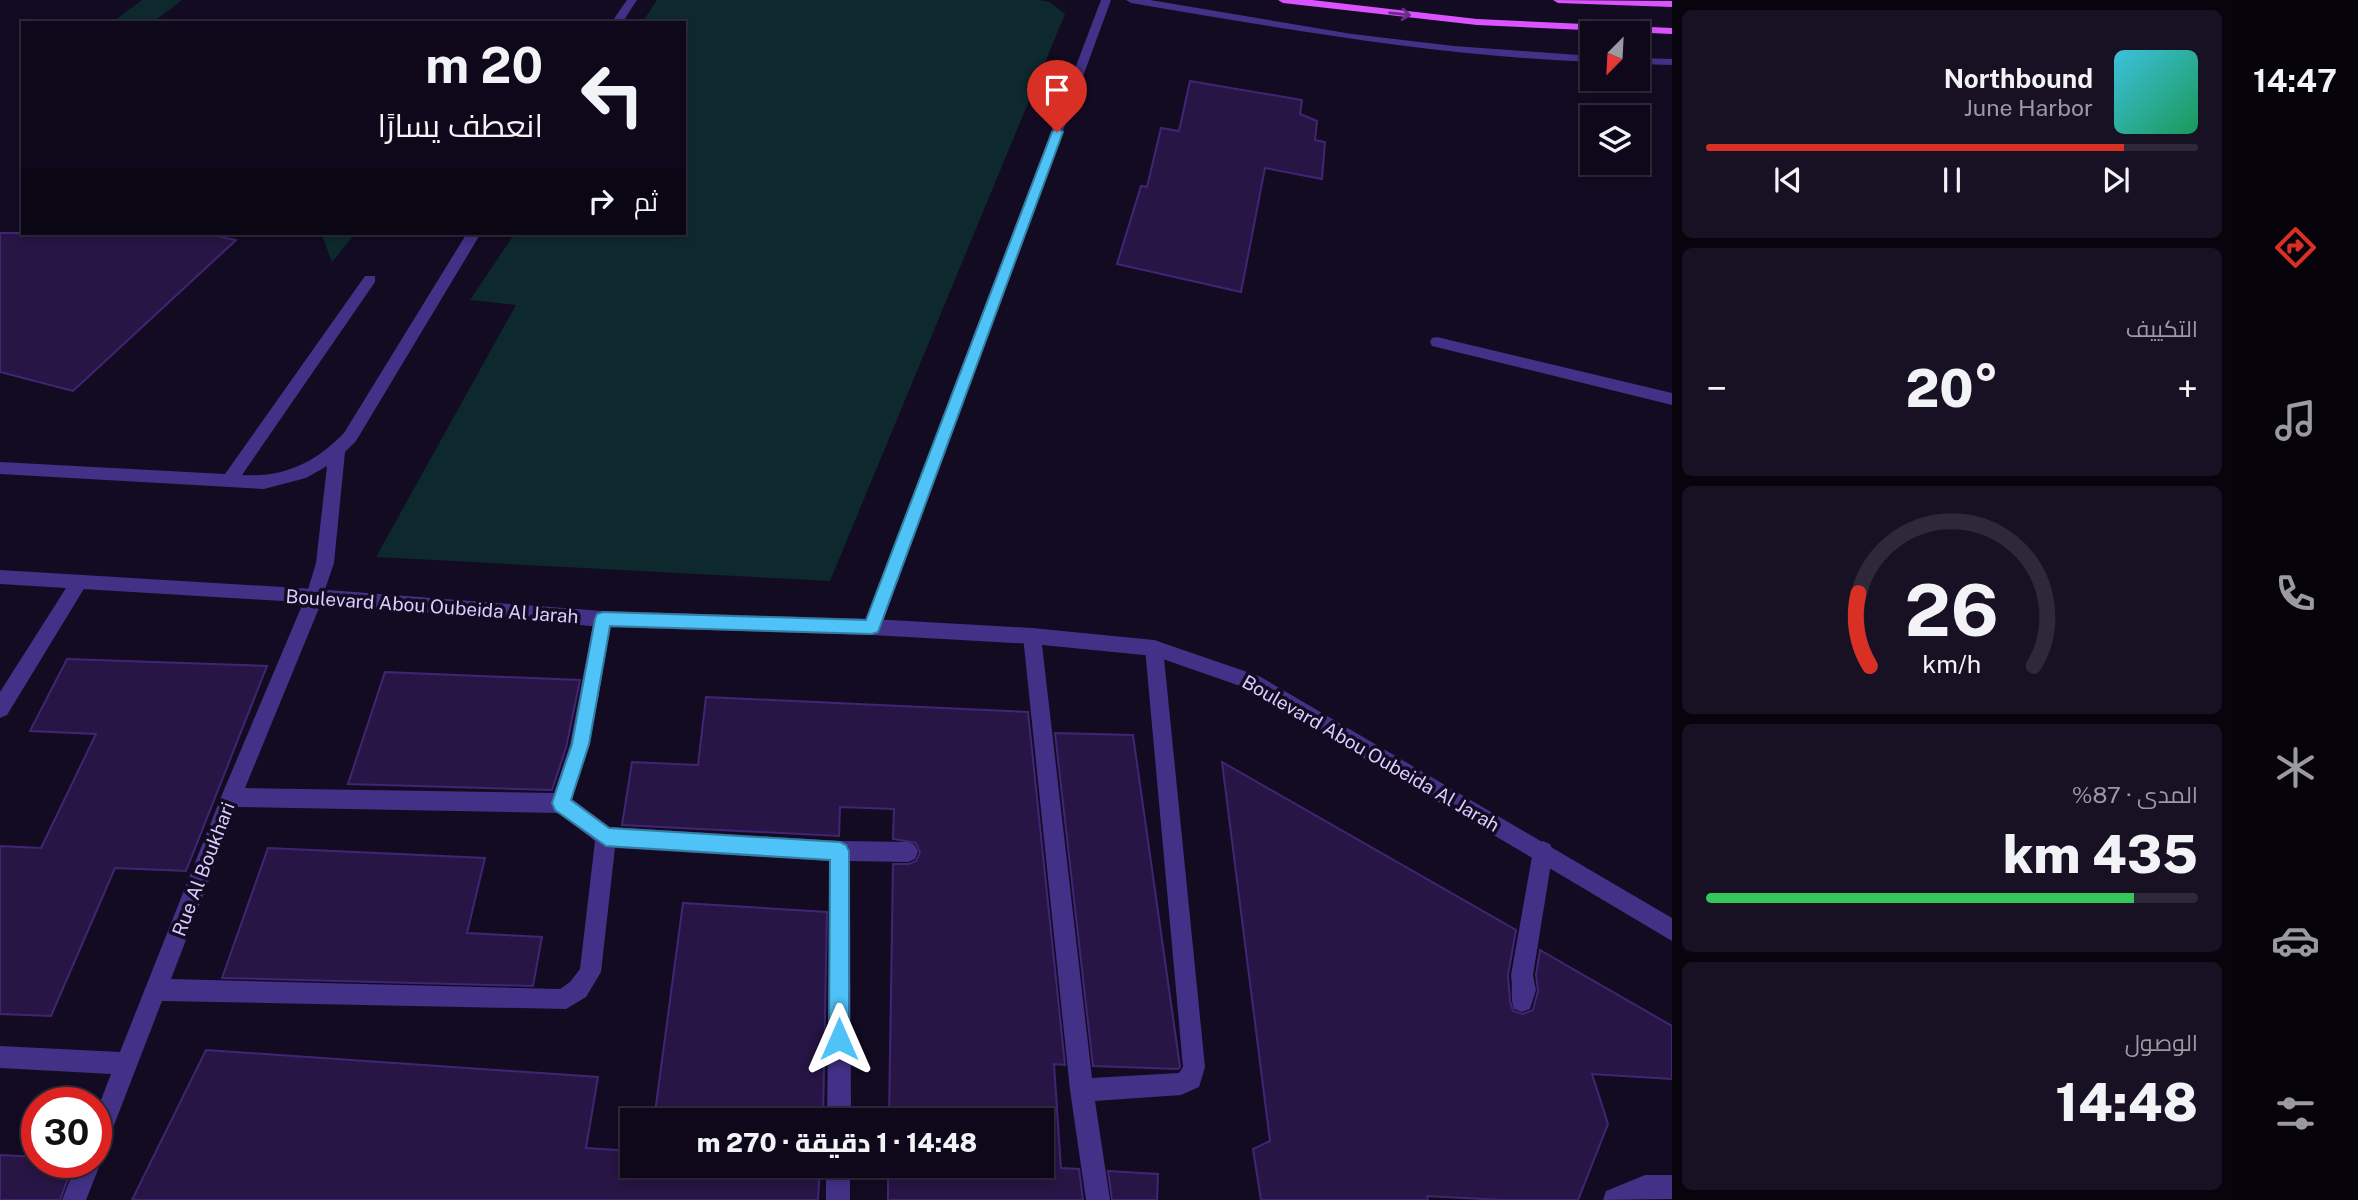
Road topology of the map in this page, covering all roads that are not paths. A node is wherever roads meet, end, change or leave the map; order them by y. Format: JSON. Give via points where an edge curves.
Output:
{"nodes":[{"id":1,"x":632,"y":0,"type":"edge"},
{"id":2,"x":1106,"y":0,"type":"edge"},
{"id":3,"x":1131,"y":0,"type":"edge"},
{"id":4,"x":1283,"y":0,"type":"edge"},
{"id":5,"x":1558,"y":0,"type":"edge"},
{"id":6,"x":1672,"y":4,"type":"edge"},
{"id":7,"x":617,"y":21,"type":"edge"},
{"id":8,"x":1672,"y":31,"type":"edge"},
{"id":9,"x":1580,"y":58,"type":"edge"},
{"id":10,"x":1650,"y":61,"type":"edge"},
{"id":11,"x":1672,"y":62,"type":"edge"},
{"id":12,"x":473,"y":235,"type":"edge"},
{"id":13,"x":370,"y":279,"type":"dead end"},
{"id":14,"x":1437,"y":342,"type":"dead end"},
{"id":15,"x":1672,"y":399,"type":"edge"},
{"id":16,"x":337,"y":452,"type":"junction"},
{"id":17,"x":0,"y":468,"type":"edge"},
{"id":18,"x":229,"y":482,"type":"junction"},
{"id":19,"x":0,"y":578,"type":"edge"},
{"id":20,"x":79,"y":582,"type":"junction"},
{"id":21,"x":315,"y":596,"type":"junction"},
{"id":22,"x":603,"y":619,"type":"junction"},
{"id":23,"x":872,"y":627,"type":"junction"},
{"id":24,"x":1032,"y":636,"type":"junction"},
{"id":25,"x":1154,"y":648,"type":"junction"},
{"id":26,"x":0,"y":709,"type":"edge"},
{"id":27,"x":231,"y":797,"type":"junction"},
{"id":28,"x":561,"y":803,"type":"junction"},
{"id":29,"x":606,"y":836,"type":"junction"},
{"id":30,"x":840,"y":851,"type":"junction"},
{"id":31,"x":908,"y":852,"type":"dead end"},
{"id":32,"x":1543,"y":852,"type":"junction"},
{"id":33,"x":1672,"y":930,"type":"edge"},
{"id":34,"x":156,"y":990,"type":"junction"},
{"id":35,"x":1521,"y":1001,"type":"dead end"},
{"id":36,"x":0,"y":1057,"type":"edge"},
{"id":37,"x":128,"y":1064,"type":"junction"},
{"id":38,"x":1082,"y":1090,"type":"junction"},
{"id":39,"x":112,"y":1104,"type":"edge"},
{"id":40,"x":839,"y":1108,"type":"edge"},
{"id":41,"x":83,"y":1178,"type":"edge"},
{"id":42,"x":838,"y":1178,"type":"edge"},
{"id":43,"x":1672,"y":1187,"type":"edge"},
{"id":44,"x":74,"y":1200,"type":"edge"},
{"id":45,"x":838,"y":1200,"type":"edge"},
{"id":46,"x":1098,"y":1200,"type":"edge"},
{"id":47,"x":1615,"y":1200,"type":"edge"}],
"edges":[{"from":1,"to":7,"type":"street"},
{"from":2,"to":23,"type":"street"},
{"from":3,"to":9,"type":"street","via":[[1352,37]]},
{"from":4,"to":8,"type":"main road","one_way":true,"via":[[1477,22]]},
{"from":5,"to":6,"type":"main road"},
{"from":10,"to":11,"type":"street"},
{"from":12,"to":16,"type":"street"},
{"from":13,"to":18,"type":"street"},
{"from":14,"to":15,"type":"street"},
{"from":16,"to":18,"type":"street","via":[[291,478]]},
{"from":16,"to":21,"type":"street","name":"Rue Al Boukhari","via":[[325,563]]},
{"from":17,"to":18,"type":"street"},
{"from":19,"to":20,"type":"street","name":"Boulevard Abou Oubeida Al Jarah"},
{"from":20,"to":21,"type":"street","name":"Boulevard Abou Oubeida Al Jarah"},
{"from":20,"to":26,"type":"street"},
{"from":21,"to":22,"type":"street","name":"Boulevard Abou Oubeida Al Jarah"},
{"from":21,"to":27,"type":"street","name":"Rue Al Boukhari"},
{"from":22,"to":23,"type":"street","name":"Boulevard Abou Oubeida Al Jarah"},
{"from":22,"to":28,"type":"street","via":[[580,744]]},
{"from":23,"to":24,"type":"street","name":"Boulevard Abou Oubeida Al Jarah"},
{"from":24,"to":25,"type":"street","name":"Boulevard Abou Oubeida Al Jarah"},
{"from":24,"to":38,"type":"street"},
{"from":25,"to":32,"type":"street","name":"Boulevard Abou Oubeida Al Jarah","via":[[1252,682]]},
{"from":25,"to":38,"type":"street","via":[[1194,1067],[1191,1079],[1181,1084]]},
{"from":27,"to":28,"type":"street"},
{"from":27,"to":34,"type":"street","name":"Rue Al Boukhari"},
{"from":28,"to":29,"type":"street"},
{"from":29,"to":30,"type":"street"},
{"from":29,"to":34,"type":"street","via":[[590,972],[570,998]]},
{"from":30,"to":31,"type":"street"},
{"from":30,"to":40,"type":"street"},
{"from":32,"to":33,"type":"street","name":"Boulevard Abou Oubeida Al Jarah"},
{"from":32,"to":35,"type":"street","via":[[1521,975],[1525,990]]},
{"from":34,"to":37,"type":"street","name":"Rue Al Boukhari"},
{"from":36,"to":37,"type":"street"},
{"from":37,"to":39,"type":"street","name":"Rue Al Boukhari"},
{"from":38,"to":46,"type":"street"},
{"from":41,"to":44,"type":"street"},
{"from":42,"to":45,"type":"street"},
{"from":43,"to":47,"type":"street","via":[[1645,1187]]}]}
